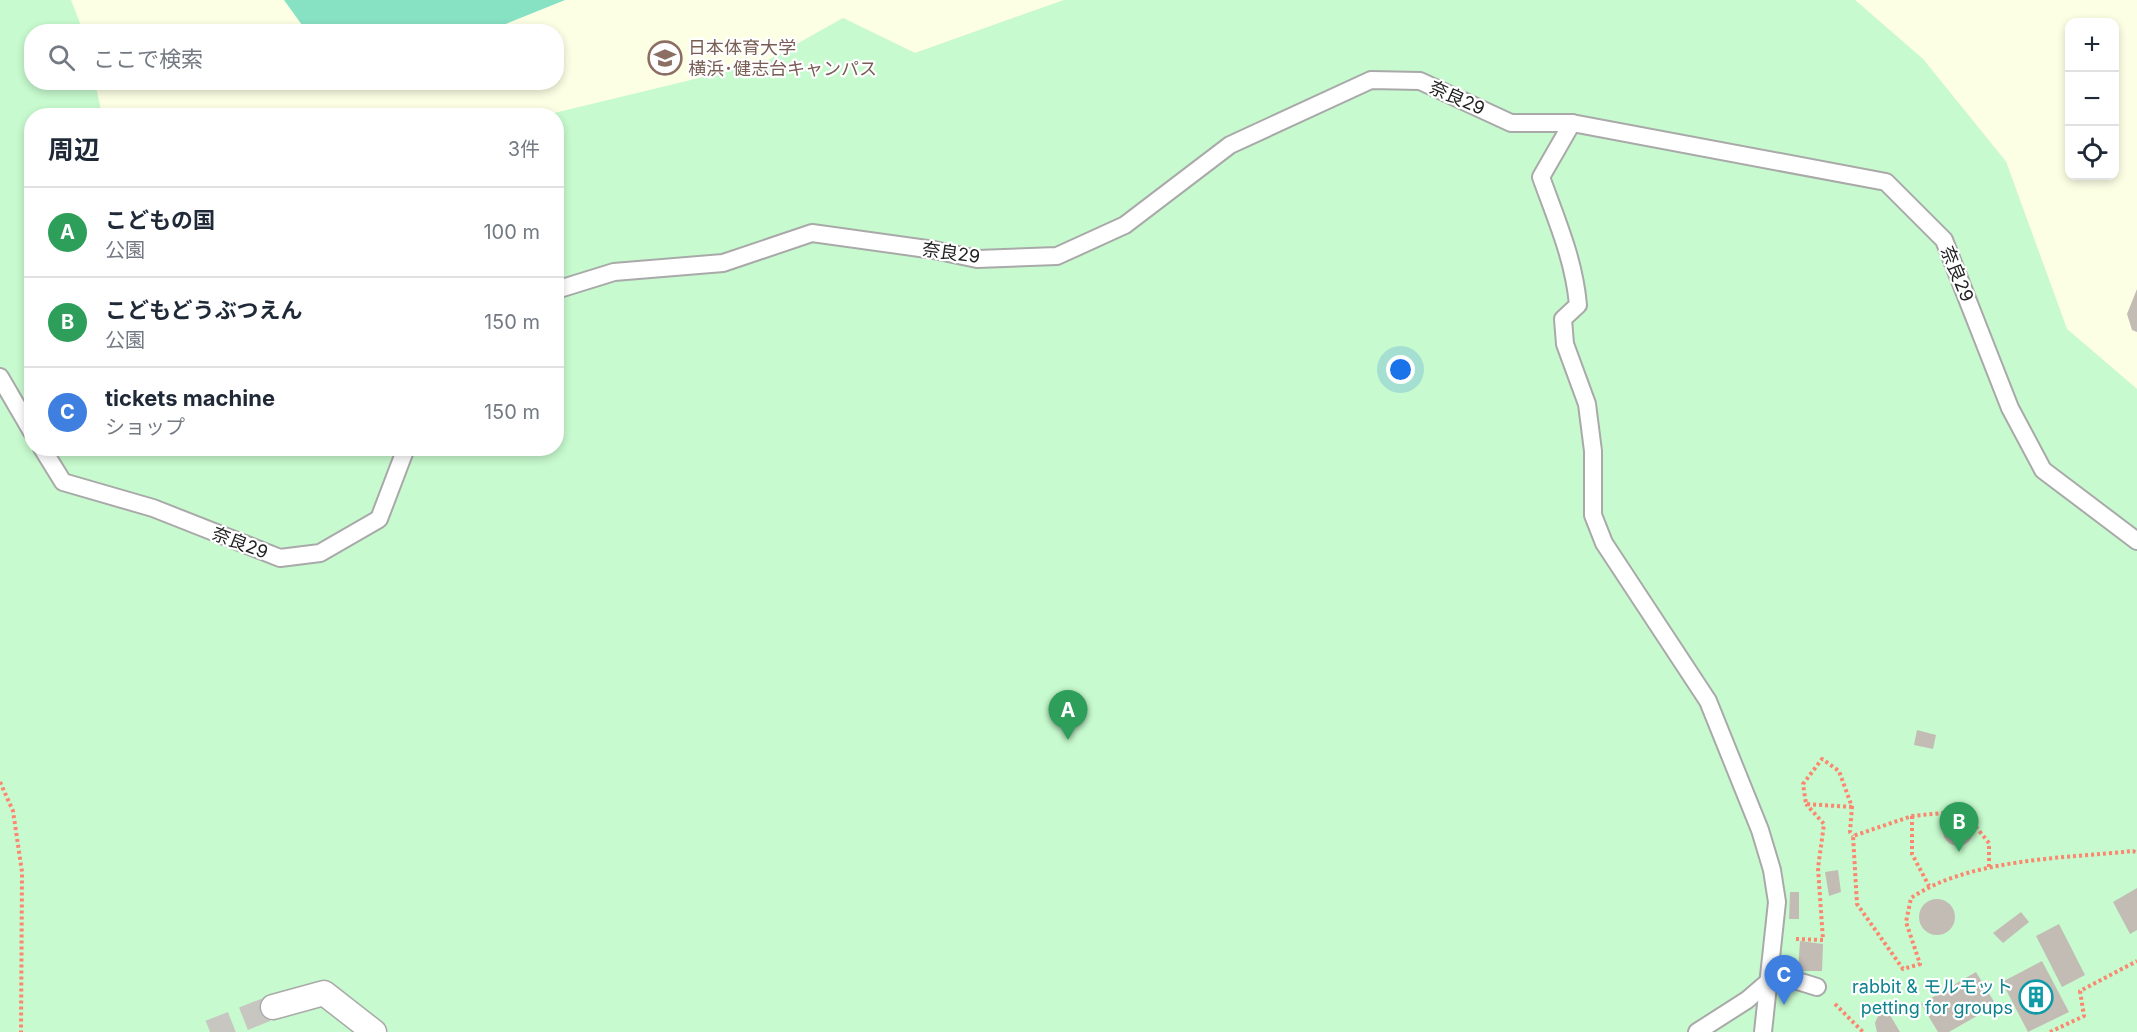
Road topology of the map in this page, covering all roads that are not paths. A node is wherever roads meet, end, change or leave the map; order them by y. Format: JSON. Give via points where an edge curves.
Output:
{"nodes":[{"id":1,"x":1572,"y":123,"type":"junction"},
{"id":2,"x":564,"y":288,"type":"edge"},
{"id":3,"x":0,"y":377,"type":"edge"},
{"id":4,"x":24,"y":418,"type":"edge"},
{"id":5,"x":47,"y":456,"type":"edge"},
{"id":6,"x":403,"y":456,"type":"edge"},
{"id":7,"x":2137,"y":541,"type":"edge"},
{"id":8,"x":1769,"y":981,"type":"junction"},
{"id":9,"x":1817,"y":987,"type":"road end"},
{"id":10,"x":273,"y":1007,"type":"tunnel mouth"},
{"id":11,"x":374,"y":1032,"type":"edge"},
{"id":12,"x":1697,"y":1032,"type":"edge"},
{"id":13,"x":1763,"y":1032,"type":"edge"}],
"edges":[{"from":1,"to":2,"type":"lane","name":"奈良29","via":[[1511,123],[1420,81],[1371,80],[1230,145],[1125,225],[1057,256],[977,259],[812,233],[723,263],[614,272]]},
{"from":1,"to":7,"type":"lane","name":"奈良29","via":[[1886,182],[1944,240],[2010,408],[2043,470]]},
{"from":1,"to":8,"type":"lane","via":[[1541,177],[1571,258],[1576,286],[1578,304],[1563,319],[1565,344],[1587,404],[1593,451],[1593,515],[1605,543],[1708,701],[1731,755],[1772,870],[1777,902]]},
{"from":3,"to":4,"type":"lane"},
{"from":5,"to":6,"type":"lane","name":"奈良29","via":[[63,482],[153,508],[280,558],[320,553],[379,519]]},
{"from":8,"to":9,"type":"lane","via":[[1791,979]]},
{"from":8,"to":12,"type":"lane"},
{"from":8,"to":13,"type":"lane"},
{"from":10,"to":11,"type":"street","via":[[324,993]]}]}
